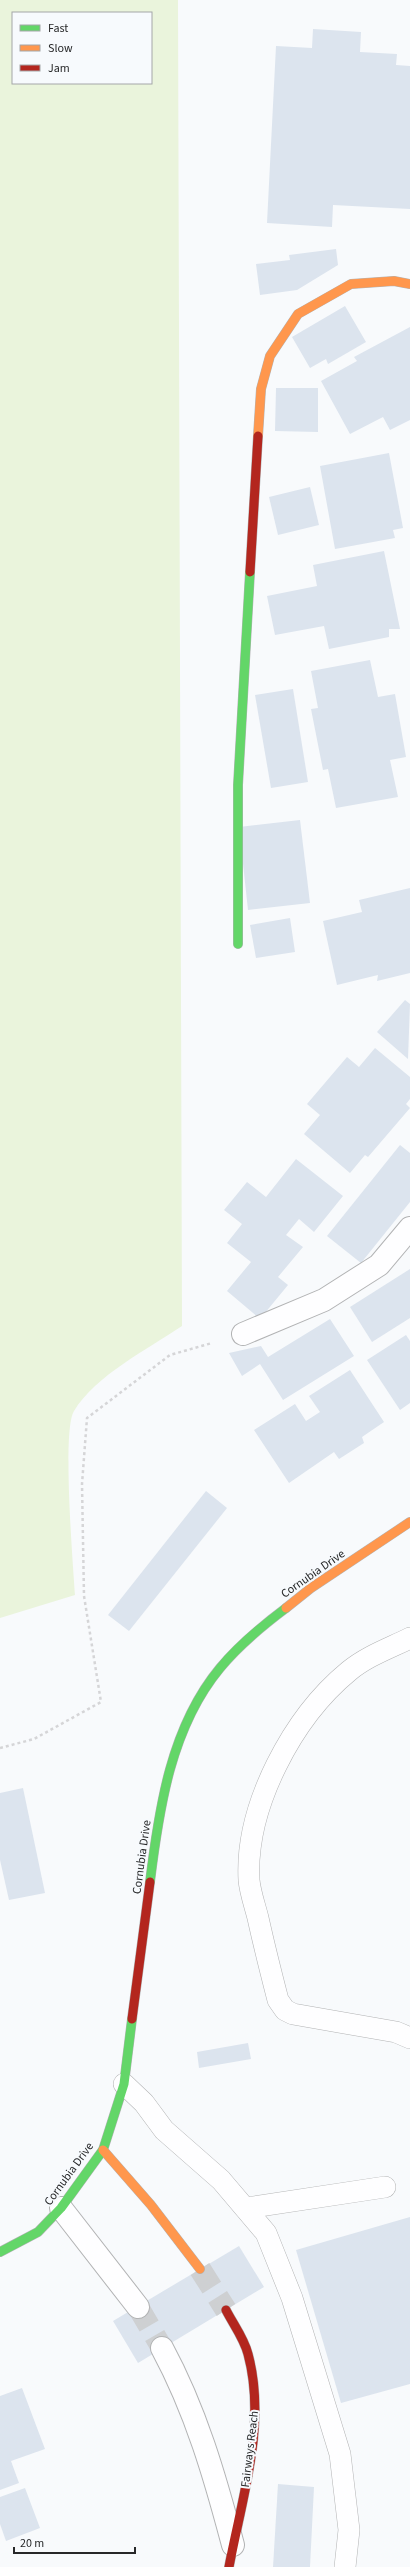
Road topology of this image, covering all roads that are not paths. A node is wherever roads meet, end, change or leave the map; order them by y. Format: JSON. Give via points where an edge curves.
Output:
{"nodes":[{"id":1,"x":410,"y":284,"type":"edge"},
{"id":2,"x":238,"y":944,"type":"dead end"},
{"id":3,"x":410,"y":1228,"type":"edge"},
{"id":4,"x":243,"y":1334,"type":"road end"},
{"id":5,"x":410,"y":1522,"type":"edge"},
{"id":6,"x":410,"y":1638,"type":"edge"},
{"id":7,"x":410,"y":2038,"type":"edge"},
{"id":8,"x":124,"y":2084,"type":"junction"},
{"id":9,"x":103,"y":2150,"type":"junction"},
{"id":10,"x":385,"y":2187,"type":"dead end"},
{"id":11,"x":61,"y":2208,"type":"junction"},
{"id":12,"x":247,"y":2208,"type":"junction"},
{"id":13,"x":0,"y":2252,"type":"edge"},
{"id":14,"x":200,"y":2269,"type":"tunnel mouth"},
{"id":15,"x":138,"y":2307,"type":"tunnel mouth"},
{"id":16,"x":226,"y":2310,"type":"tunnel mouth"},
{"id":17,"x":162,"y":2348,"type":"tunnel mouth"},
{"id":18,"x":233,"y":2545,"type":"junction"},
{"id":19,"x":229,"y":2567,"type":"edge"},
{"id":20,"x":345,"y":2567,"type":"edge"}],
"edges":[{"from":1,"to":2,"type":"street","via":[[394,281],[351,284],[298,314],[270,356],[261,389],[238,785]]},
{"from":3,"to":4,"type":"street","via":[[379,1265],[324,1300]]},
{"from":5,"to":8,"type":"street","name":"Cornubia Drive","via":[[311,1588],[257,1630],[220,1668],[192,1711],[171,1764],[156,1831]]},
{"from":6,"to":7,"type":"lane","via":[[378,1652],[350,1670],[307,1717],[276,1765],[263,1792],[250,1842],[249,1881],[278,2000],[285,2010],[309,2017],[396,2032]]},
{"from":8,"to":9,"type":"street","name":"Cornubia Drive"},
{"from":8,"to":12,"type":"lane","via":[[144,2103],[164,2130],[222,2180]]},
{"from":9,"to":11,"type":"street","name":"Cornubia Drive"},
{"from":9,"to":14,"type":"street","via":[[151,2205]]},
{"from":10,"to":12,"type":"lane"},
{"from":11,"to":13,"type":"street","name":"Cornubia Drive","via":[[38,2232]]},
{"from":11,"to":15,"type":"street"},
{"from":12,"to":20,"type":"lane","via":[[266,2232],[292,2298],[340,2454],[349,2530]]},
{"from":16,"to":18,"type":"street","name":"Fairways Reach","via":[[248,2353],[257,2412],[249,2474]]},
{"from":17,"to":18,"type":"street","name":"Fairways Reach","via":[[182,2385],[210,2461]]},
{"from":18,"to":19,"type":"street","name":"Fairways Reach"}]}
